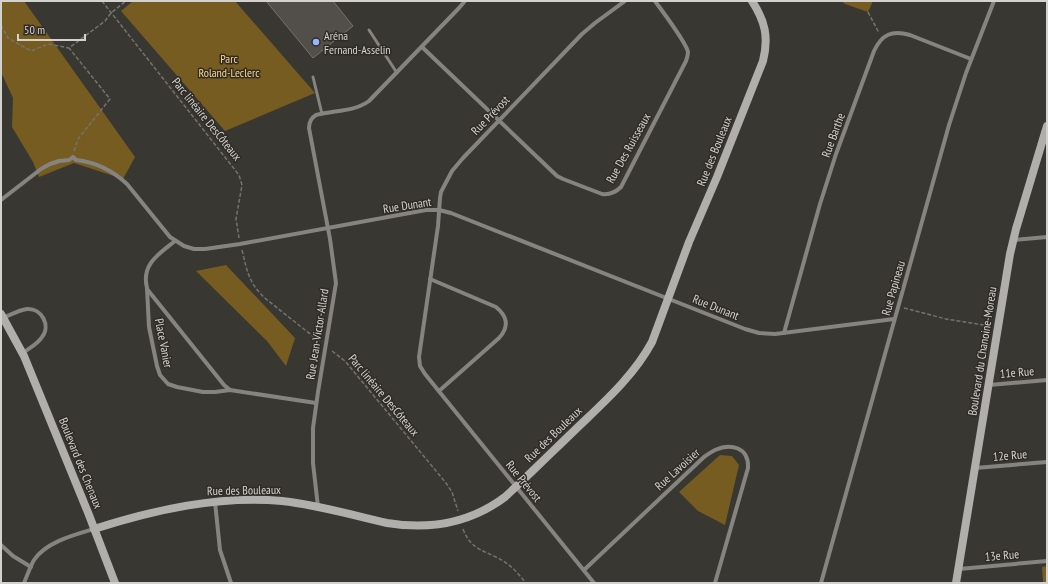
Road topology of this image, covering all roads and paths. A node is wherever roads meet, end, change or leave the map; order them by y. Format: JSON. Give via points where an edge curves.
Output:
{"nodes":[{"id":1,"x":102,"y":1,"type":"edge"},
{"id":2,"x":126,"y":1,"type":"edge"},
{"id":3,"x":465,"y":1,"type":"edge"},
{"id":4,"x":626,"y":1,"type":"edge"},
{"id":5,"x":654,"y":1,"type":"edge"},
{"id":6,"x":752,"y":1,"type":"edge"},
{"id":7,"x":994,"y":1,"type":"edge"},
{"id":8,"x":868,"y":12,"type":"dead end"},
{"id":9,"x":111,"y":13,"type":"junction"},
{"id":10,"x":1,"y":25,"type":"edge"},
{"id":11,"x":369,"y":30,"type":"dead end"},
{"id":12,"x":881,"y":39,"type":"junction"},
{"id":13,"x":422,"y":47,"type":"junction"},
{"id":14,"x":68,"y":48,"type":"junction"},
{"id":15,"x":971,"y":59,"type":"junction"},
{"id":16,"x":397,"y":73,"type":"junction"},
{"id":17,"x":313,"y":77,"type":"dead end"},
{"id":18,"x":322,"y":114,"type":"junction"},
{"id":19,"x":499,"y":120,"type":"junction"},
{"id":20,"x":1047,"y":126,"type":"edge"},
{"id":21,"x":1045,"y":139,"type":"edge"},
{"id":22,"x":73,"y":157,"type":"junction"},
{"id":23,"x":1,"y":200,"type":"edge"},
{"id":24,"x":439,"y":210,"type":"junction"},
{"id":25,"x":328,"y":228,"type":"junction"},
{"id":26,"x":1047,"y":237,"type":"edge"},
{"id":27,"x":1013,"y":240,"type":"junction"},
{"id":28,"x":175,"y":241,"type":"junction"},
{"id":29,"x":240,"y":244,"type":"junction"},
{"id":30,"x":430,"y":278,"type":"junction"},
{"id":31,"x":147,"y":288,"type":"junction"},
{"id":32,"x":668,"y":299,"type":"junction"},
{"id":33,"x":898,"y":307,"type":"junction"},
{"id":34,"x":2,"y":316,"type":"edge"},
{"id":35,"x":894,"y":319,"type":"junction"},
{"id":36,"x":998,"y":328,"type":"junction"},
{"id":37,"x":784,"y":333,"type":"junction"},
{"id":38,"x":325,"y":346,"type":"junction"},
{"id":39,"x":23,"y":353,"type":"junction"},
{"id":40,"x":1047,"y":380,"type":"edge"},
{"id":41,"x":989,"y":385,"type":"junction"},
{"id":42,"x":230,"y":390,"type":"junction"},
{"id":43,"x":439,"y":391,"type":"junction"},
{"id":44,"x":316,"y":403,"type":"junction"},
{"id":45,"x":1047,"y":462,"type":"edge"},
{"id":46,"x":975,"y":468,"type":"junction"},
{"id":47,"x":516,"y":487,"type":"junction"},
{"id":48,"x":215,"y":502,"type":"junction"},
{"id":49,"x":318,"y":507,"type":"junction"},
{"id":50,"x":460,"y":519,"type":"junction"},
{"id":51,"x":94,"y":529,"type":"junction"},
{"id":52,"x":1,"y":546,"type":"edge"},
{"id":53,"x":1047,"y":561,"type":"edge"},
{"id":54,"x":31,"y":567,"type":"junction"},
{"id":55,"x":959,"y":569,"type":"junction"},
{"id":56,"x":584,"y":570,"type":"junction"},
{"id":57,"x":24,"y":583,"type":"edge"},
{"id":58,"x":115,"y":583,"type":"edge"},
{"id":59,"x":231,"y":583,"type":"edge"},
{"id":60,"x":526,"y":583,"type":"edge"},
{"id":61,"x":594,"y":583,"type":"edge"},
{"id":62,"x":715,"y":583,"type":"edge"},
{"id":63,"x":821,"y":583,"type":"edge"},
{"id":64,"x":956,"y":583,"type":"edge"}],
"edges":[{"from":1,"to":9,"type":"path","name":"Parc linéaire DesCôteaux"},
{"from":2,"to":9,"type":"path"},
{"from":3,"to":13,"type":"street"},
{"from":4,"to":19,"type":"street","name":"Rue Prévost","via":[[585,31]]},
{"from":5,"to":19,"type":"street","name":"Rue Des Ruisseaux","via":[[682,41],[688,55],[621,186],[615,192],[602,194],[560,178]]},
{"from":6,"to":32,"type":"street","name":"Rue des Bouleaux","via":[[765,26],[763,61]]},
{"from":7,"to":15,"type":"street","name":"Rue Papineau"},
{"from":8,"to":12,"type":"path"},
{"from":9,"to":14,"type":"path"},
{"from":9,"to":29,"type":"path","name":"Parc linéaire DesCôteaux","via":[[239,175],[242,185],[236,219]]},
{"from":10,"to":14,"type":"path","via":[[8,38],[31,51],[48,44]]},
{"from":11,"to":16,"type":"lane"},
{"from":12,"to":15,"type":"street","via":[[893,33],[905,34]]},
{"from":12,"to":37,"type":"street","name":"Rue Barthe","via":[[874,51],[836,154]]},
{"from":13,"to":16,"type":"street"},
{"from":13,"to":19,"type":"street","name":"Rue Des Ruisseaux"},
{"from":14,"to":22,"type":"path","via":[[110,100],[78,139]]},
{"from":15,"to":33,"type":"street","name":"Rue Papineau","via":[[949,125]]},
{"from":16,"to":18,"type":"street","via":[[365,104]]},
{"from":17,"to":18,"type":"lane"},
{"from":18,"to":25,"type":"street","name":"Rue Jean-Victor-Allard","via":[[311,119],[309,128]]},
{"from":19,"to":24,"type":"street","name":"Rue Prévost","via":[[455,168],[442,192]]},
{"from":20,"to":21,"type":"street","name":"Boulevard du Chanoine-Moreau"},
{"from":21,"to":27,"type":"street","name":"Boulevard du Chanoine-Moreau"},
{"from":22,"to":23,"type":"street","via":[[41,169]]},
{"from":22,"to":28,"type":"street","name":"Rue Dunant","via":[[101,166],[121,178]]},
{"from":24,"to":25,"type":"street","name":"Rue Dunant","via":[[426,210]]},
{"from":24,"to":30,"type":"street","name":"Rue Prévost"},
{"from":24,"to":32,"type":"street","name":"Rue Dunant"},
{"from":25,"to":29,"type":"street","name":"Rue Dunant"},
{"from":25,"to":38,"type":"street","name":"Rue Jean-Victor-Allard","via":[[336,283]]},
{"from":26,"to":27,"type":"street"},
{"from":27,"to":36,"type":"street","name":"Boulevard du Chanoine-Moreau"},
{"from":28,"to":29,"type":"street","name":"Rue Dunant","via":[[200,250]]},
{"from":28,"to":31,"type":"street","name":"Place Vanier","via":[[149,265],[146,273]]},
{"from":29,"to":38,"type":"path","name":"Parc linéaire DesCôteaux","via":[[248,274],[259,292]]},
{"from":30,"to":43,"type":"street","name":"Rue Prévost","via":[[419,361],[422,371]]},
{"from":30,"to":43,"type":"street","via":[[496,307],[506,322],[503,334]]},
{"from":31,"to":42,"type":"street","name":"Place Vanier"},
{"from":31,"to":42,"type":"street","name":"Place Vanier","via":[[149,328],[157,366],[164,380],[177,388],[203,392]]},
{"from":32,"to":37,"type":"street","name":"Rue Dunant","via":[[752,332]]},
{"from":32,"to":47,"type":"street","name":"Rue des Bouleaux","via":[[652,342],[632,372]]},
{"from":33,"to":35,"type":"street","name":"Rue Papineau"},
{"from":33,"to":36,"type":"path"},
{"from":34,"to":39,"type":"street","name":"Boulevard des Chenaux"},
{"from":34,"to":39,"type":"street","name":"Boulevard des Chenaux","via":[[29,309],[38,312],[44,319],[46,328],[43,337]]},
{"from":35,"to":37,"type":"street","name":"Rue Dunant"},
{"from":35,"to":63,"type":"street","name":"Rue Papineau"},
{"from":36,"to":41,"type":"street","name":"Boulevard du Chanoine-Moreau"},
{"from":38,"to":44,"type":"street","name":"Rue Jean-Victor-Allard"},
{"from":38,"to":50,"type":"path","name":"Parc linéaire DesCôteaux","via":[[345,361],[446,483],[452,492]]},
{"from":39,"to":51,"type":"street","name":"Boulevard des Chenaux"},
{"from":40,"to":41,"type":"street","name":"11e Rue"},
{"from":41,"to":46,"type":"street","name":"Boulevard du Chanoine-Moreau"},
{"from":42,"to":44,"type":"street","name":"Place Vanier"},
{"from":43,"to":47,"type":"street","name":"Rue Prévost"},
{"from":44,"to":49,"type":"street","name":"Rue Jean-Victor-Allard","via":[[312,452]]},
{"from":45,"to":46,"type":"street","name":"12e Rue"},
{"from":46,"to":55,"type":"street","name":"Boulevard du Chanoine-Moreau"},
{"from":47,"to":50,"type":"street","name":"Rue des Bouleaux","via":[[486,508]]},
{"from":47,"to":56,"type":"street","name":"Rue Prévost"},
{"from":48,"to":49,"type":"street","name":"Rue des Bouleaux","via":[[268,500]]},
{"from":48,"to":51,"type":"street","name":"Rue des Bouleaux","via":[[186,505]]},
{"from":48,"to":59,"type":"street","via":[[220,550]]},
{"from":49,"to":50,"type":"street","name":"Rue des Bouleaux","via":[[406,526],[434,525]]},
{"from":50,"to":60,"type":"path","name":"Parc linéaire DesCôteaux","via":[[465,535],[471,543],[505,561]]},
{"from":51,"to":54,"type":"street","via":[[48,547]]},
{"from":51,"to":58,"type":"street","name":"Boulevard des Chenaux"},
{"from":52,"to":54,"type":"street"},
{"from":53,"to":55,"type":"street","name":"13e Rue"},
{"from":54,"to":57,"type":"street"},
{"from":55,"to":64,"type":"street","name":"Boulevard du Chanoine-Moreau"},
{"from":56,"to":61,"type":"street","name":"Rue Prévost"},
{"from":56,"to":62,"type":"street","name":"Rue Lavoisier","via":[[704,457],[721,448],[736,447],[747,457],[748,468]]}]}
